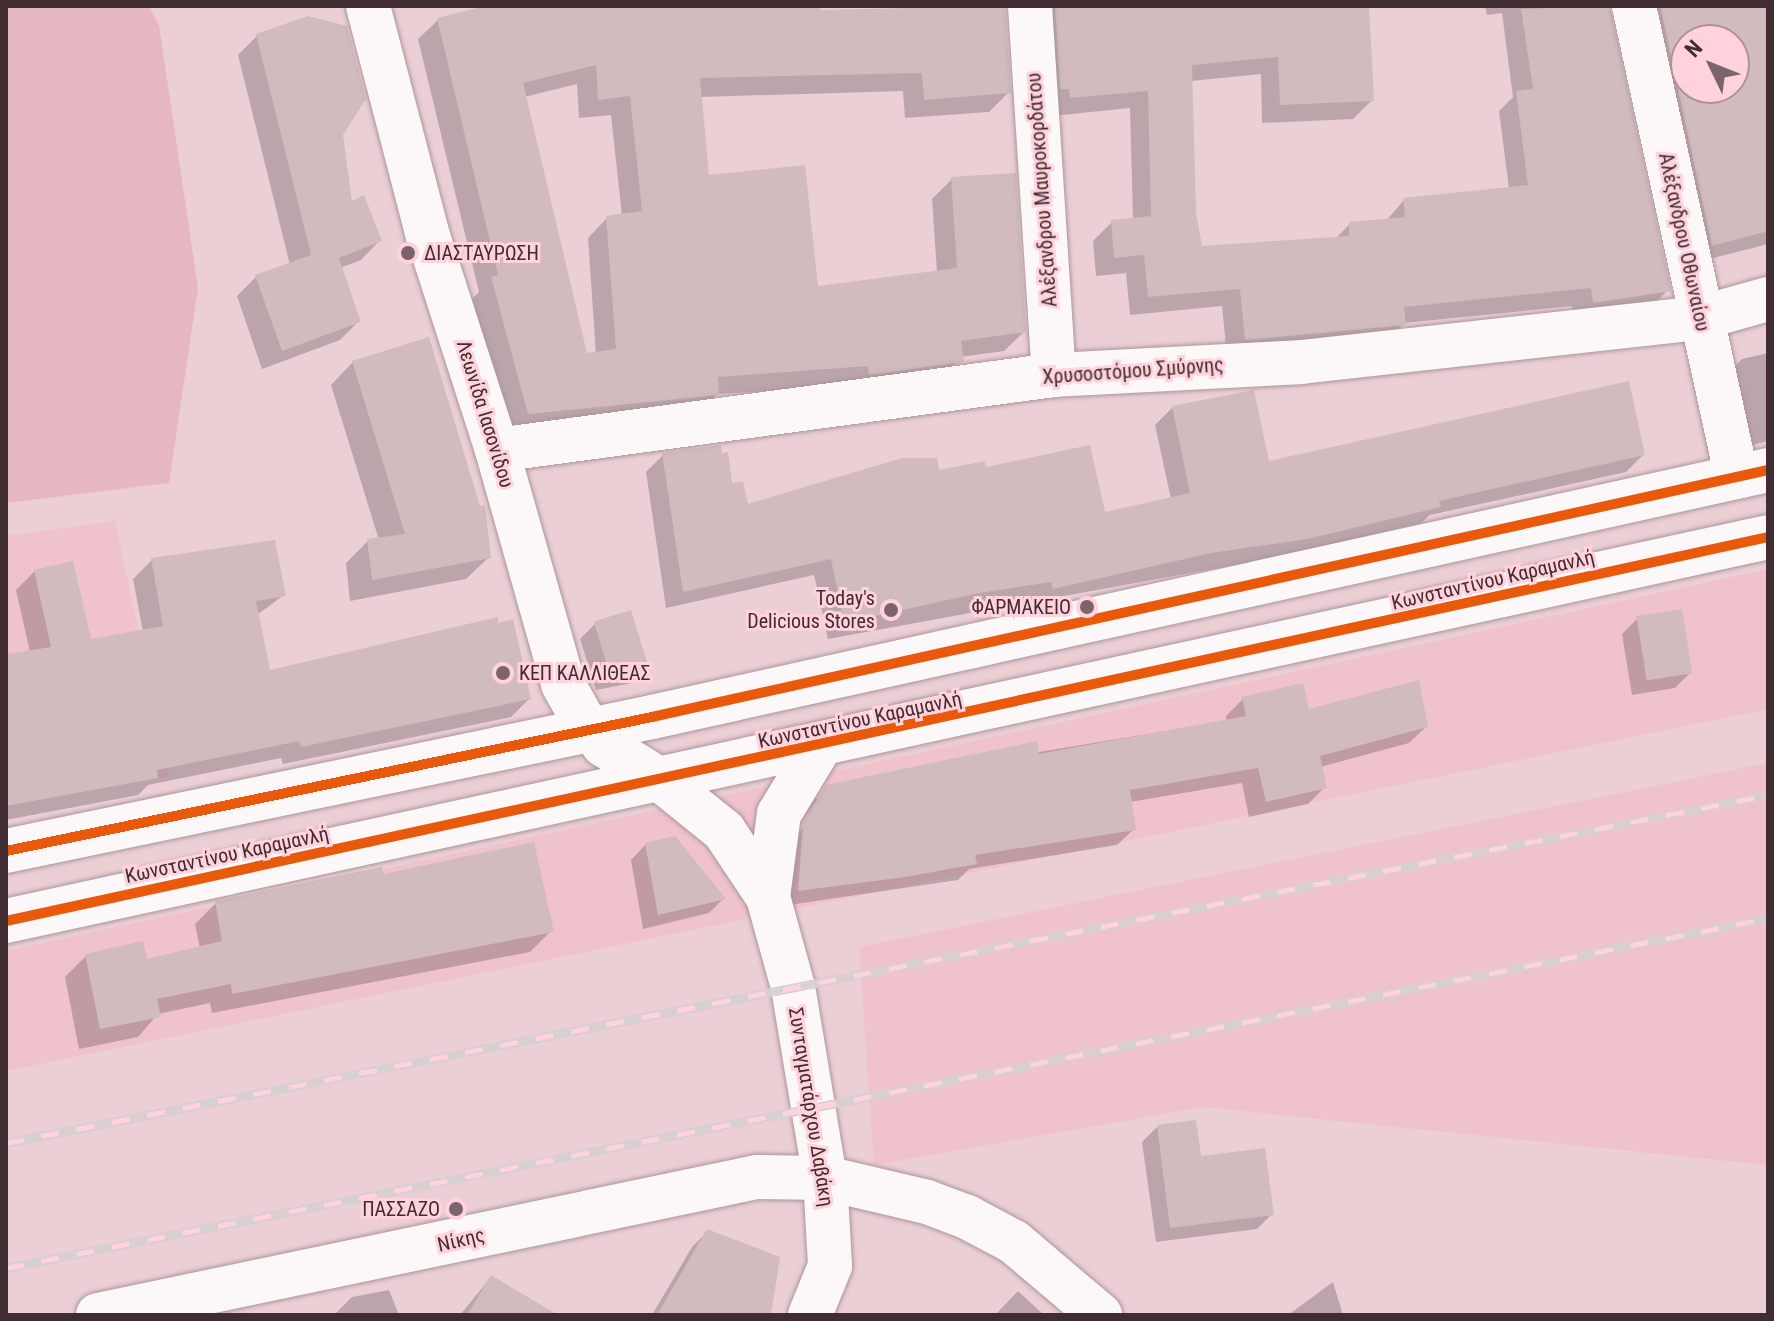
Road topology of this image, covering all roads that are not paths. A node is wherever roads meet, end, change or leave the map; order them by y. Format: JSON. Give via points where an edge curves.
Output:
{"nodes":[{"id":1,"x":368,"y":6,"type":"edge"},
{"id":2,"x":1030,"y":6,"type":"edge"},
{"id":3,"x":1634,"y":6,"type":"edge"},
{"id":4,"x":1768,"y":299,"type":"edge"},
{"id":5,"x":1700,"y":318,"type":"junction"},
{"id":6,"x":1054,"y":375,"type":"junction"},
{"id":7,"x":497,"y":450,"type":"junction"},
{"id":8,"x":1753,"y":473,"type":"edge"},
{"id":9,"x":1768,"y":537,"type":"edge"},
{"id":10,"x":590,"y":730,"type":"junction"},
{"id":11,"x":819,"y":748,"type":"junction"},
{"id":12,"x":662,"y":781,"type":"junction"},
{"id":13,"x":6,"y":851,"type":"edge"},
{"id":14,"x":768,"y":897,"type":"junction"},
{"id":15,"x":6,"y":921,"type":"edge"},
{"id":16,"x":825,"y":1178,"type":"junction"},
{"id":17,"x":236,"y":1302,"type":"edge"},
{"id":18,"x":98,"y":1315,"type":"edge"},
{"id":19,"x":810,"y":1315,"type":"edge"},
{"id":20,"x":1100,"y":1315,"type":"edge"}],
"edges":[{"from":1,"to":7,"type":"main road","name":"Λεωνίδα Ιασονίδου","via":[[427,233]]},
{"from":2,"to":6,"type":"main road","name":"Αλέξανδρου Μαυροκορδάτου"},
{"from":3,"to":5,"type":"main road","name":"Αλέξανδρου Οθωναίου"},
{"from":4,"to":5,"type":"main road","name":"Χρυσοστόμου Σμύρνης"},
{"from":5,"to":6,"type":"main road","name":"Χρυσοστόμου Σμύρνης","via":[[1301,362]]},
{"from":5,"to":8,"type":"main road","name":"Αλέξανδρου Οθωναίου"},
{"from":6,"to":7,"type":"main road","name":"Χρυσοστόμου Σμύρνης"},
{"from":7,"to":10,"type":"main road","name":"Λεωνίδα Ιασονίδου","via":[[563,684]]},
{"from":8,"to":10,"type":"main road"},
{"from":9,"to":11,"type":"main road","name":"Κωνσταντίνου Καραμανλή"},
{"from":10,"to":12,"type":"main road","name":"Λεωνίδα Ιασονίδου","via":[[621,758]]},
{"from":10,"to":13,"type":"main road"},
{"from":11,"to":12,"type":"main road","name":"Κωνσταντίνου Καραμανλή"},
{"from":11,"to":14,"type":"main road","name":"Συνταγματάρχου Δαβάκη","via":[[779,814]]},
{"from":12,"to":14,"type":"main road","name":"Συνταγματάρχου Δαβάκη","via":[[724,831]]},
{"from":12,"to":15,"type":"main road","name":"Κωνσταντίνου Καραμανλή"},
{"from":14,"to":16,"type":"main road","name":"Συνταγματάρχου Δαβάκη","via":[[793,987]]},
{"from":16,"to":17,"type":"main road","name":"Νίκης","via":[[757,1177],[689,1187]]},
{"from":16,"to":19,"type":"main road","name":"Συνταγματάρχου Δαβάκη","via":[[830,1266]]},
{"from":16,"to":20,"type":"main road","name":"Νίκης","via":[[967,1217],[1014,1242]]},
{"from":17,"to":18,"type":"main road","name":"Νίκης"}]}
